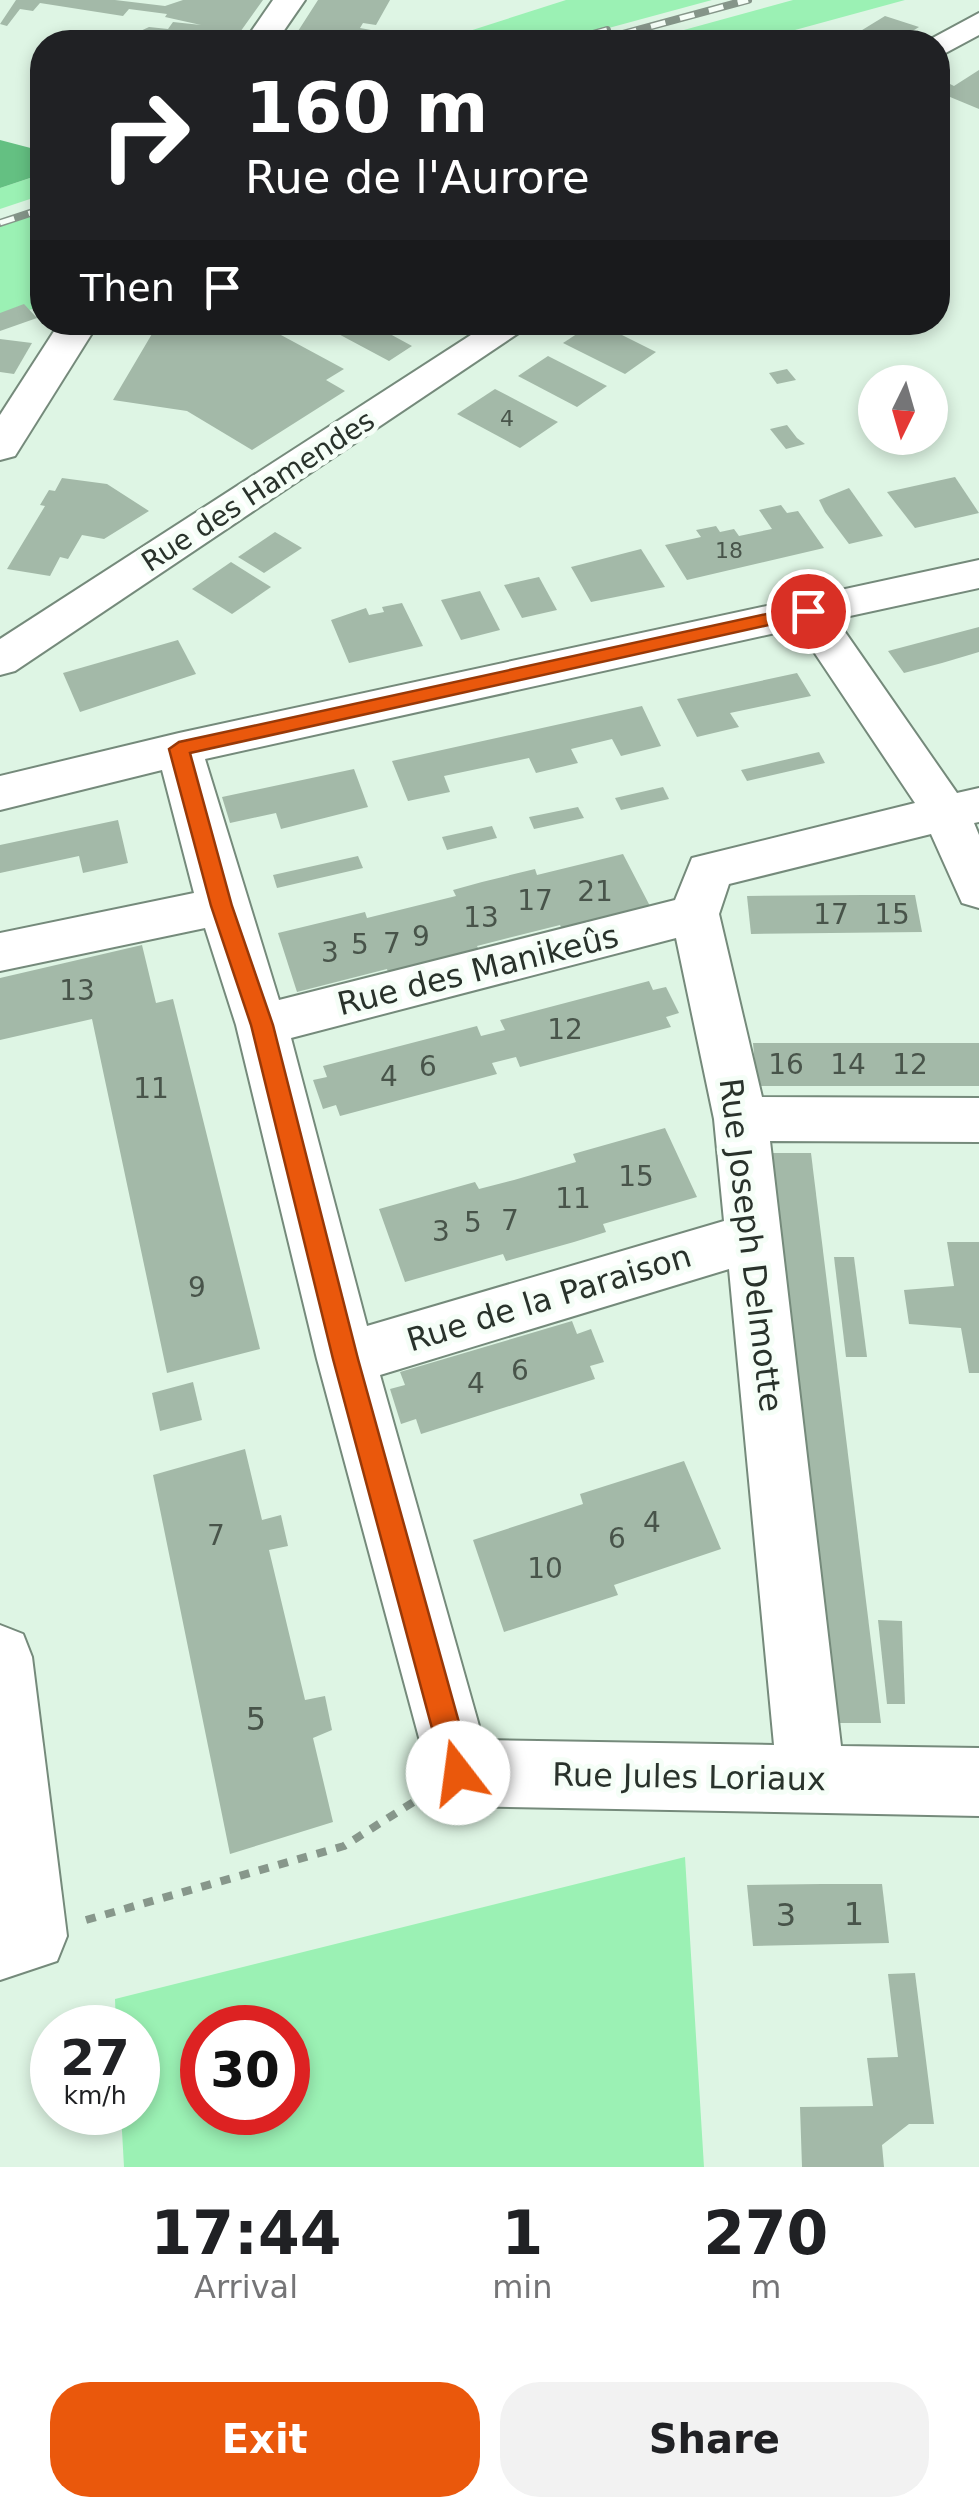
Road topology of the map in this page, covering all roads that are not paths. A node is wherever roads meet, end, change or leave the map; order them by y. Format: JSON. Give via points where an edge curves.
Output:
{"nodes":[{"id":1,"x":289,"y":0,"type":"edge"},
{"id":2,"x":979,"y":22,"type":"edge"},
{"id":3,"x":268,"y":30,"type":"edge"},
{"id":4,"x":950,"y":40,"type":"edge"},
{"id":5,"x":72,"y":335,"type":"edge"},
{"id":6,"x":497,"y":335,"type":"edge"},
{"id":7,"x":0,"y":447,"type":"edge"},
{"id":8,"x":979,"y":574,"type":"edge"},
{"id":9,"x":808,"y":611,"type":"junction"},
{"id":10,"x":0,"y":660,"type":"edge"},
{"id":11,"x":179,"y":749,"type":"junction"},
{"id":12,"x":0,"y":793,"type":"edge"},
{"id":13,"x":962,"y":809,"type":"edge"},
{"id":14,"x":979,"y":890,"type":"edge"},
{"id":15,"x":222,"y":906,"type":"junction"},
{"id":16,"x":695,"y":914,"type":"junction"},
{"id":17,"x":0,"y":952,"type":"edge"},
{"id":18,"x":262,"y":1025,"type":"junction"},
{"id":19,"x":741,"y":1119,"type":"junction"},
{"id":20,"x":979,"y":1120,"type":"edge"},
{"id":21,"x":753,"y":1237,"type":"junction"},
{"id":22,"x":346,"y":1359,"type":"junction"},
{"id":23,"x":0,"y":1657,"type":"edge"},
{"id":24,"x":811,"y":1780,"type":"junction"},
{"id":25,"x":979,"y":1782,"type":"edge"},
{"id":26,"x":16,"y":1941,"type":"edge"}],
"edges":[{"from":1,"to":3,"type":"main road"},
{"from":2,"to":4,"type":"street"},
{"from":5,"to":7,"type":"main road"},
{"from":6,"to":10,"type":"street","name":"Rue des Hamendes"},
{"from":8,"to":9,"type":"street"},
{"from":9,"to":11,"type":"street"},
{"from":9,"to":13,"type":"street"},
{"from":11,"to":12,"type":"street"},
{"from":11,"to":15,"type":"street"},
{"from":13,"to":14,"type":"street"},
{"from":13,"to":16,"type":"street","via":[[709,871]]},
{"from":15,"to":17,"type":"street"},
{"from":15,"to":18,"type":"street"},
{"from":16,"to":18,"type":"street","name":"Rue des Manikeûs"},
{"from":16,"to":19,"type":"street","name":"Rue Joseph Delmotte"},
{"from":18,"to":22,"type":"street"},
{"from":19,"to":20,"type":"street"},
{"from":19,"to":21,"type":"street","name":"Rue Joseph Delmotte"},
{"from":21,"to":22,"type":"street","name":"Rue de la Paraison"},
{"from":21,"to":24,"type":"street","name":"Rue Joseph Delmotte"},
{"from":22,"to":24,"type":"street","name":"Rue Jules Loriaux","via":[[458,1773]]},
{"from":23,"to":26,"type":"street"},
{"from":24,"to":25,"type":"street","name":"Rue Jules Loriaux"}]}
